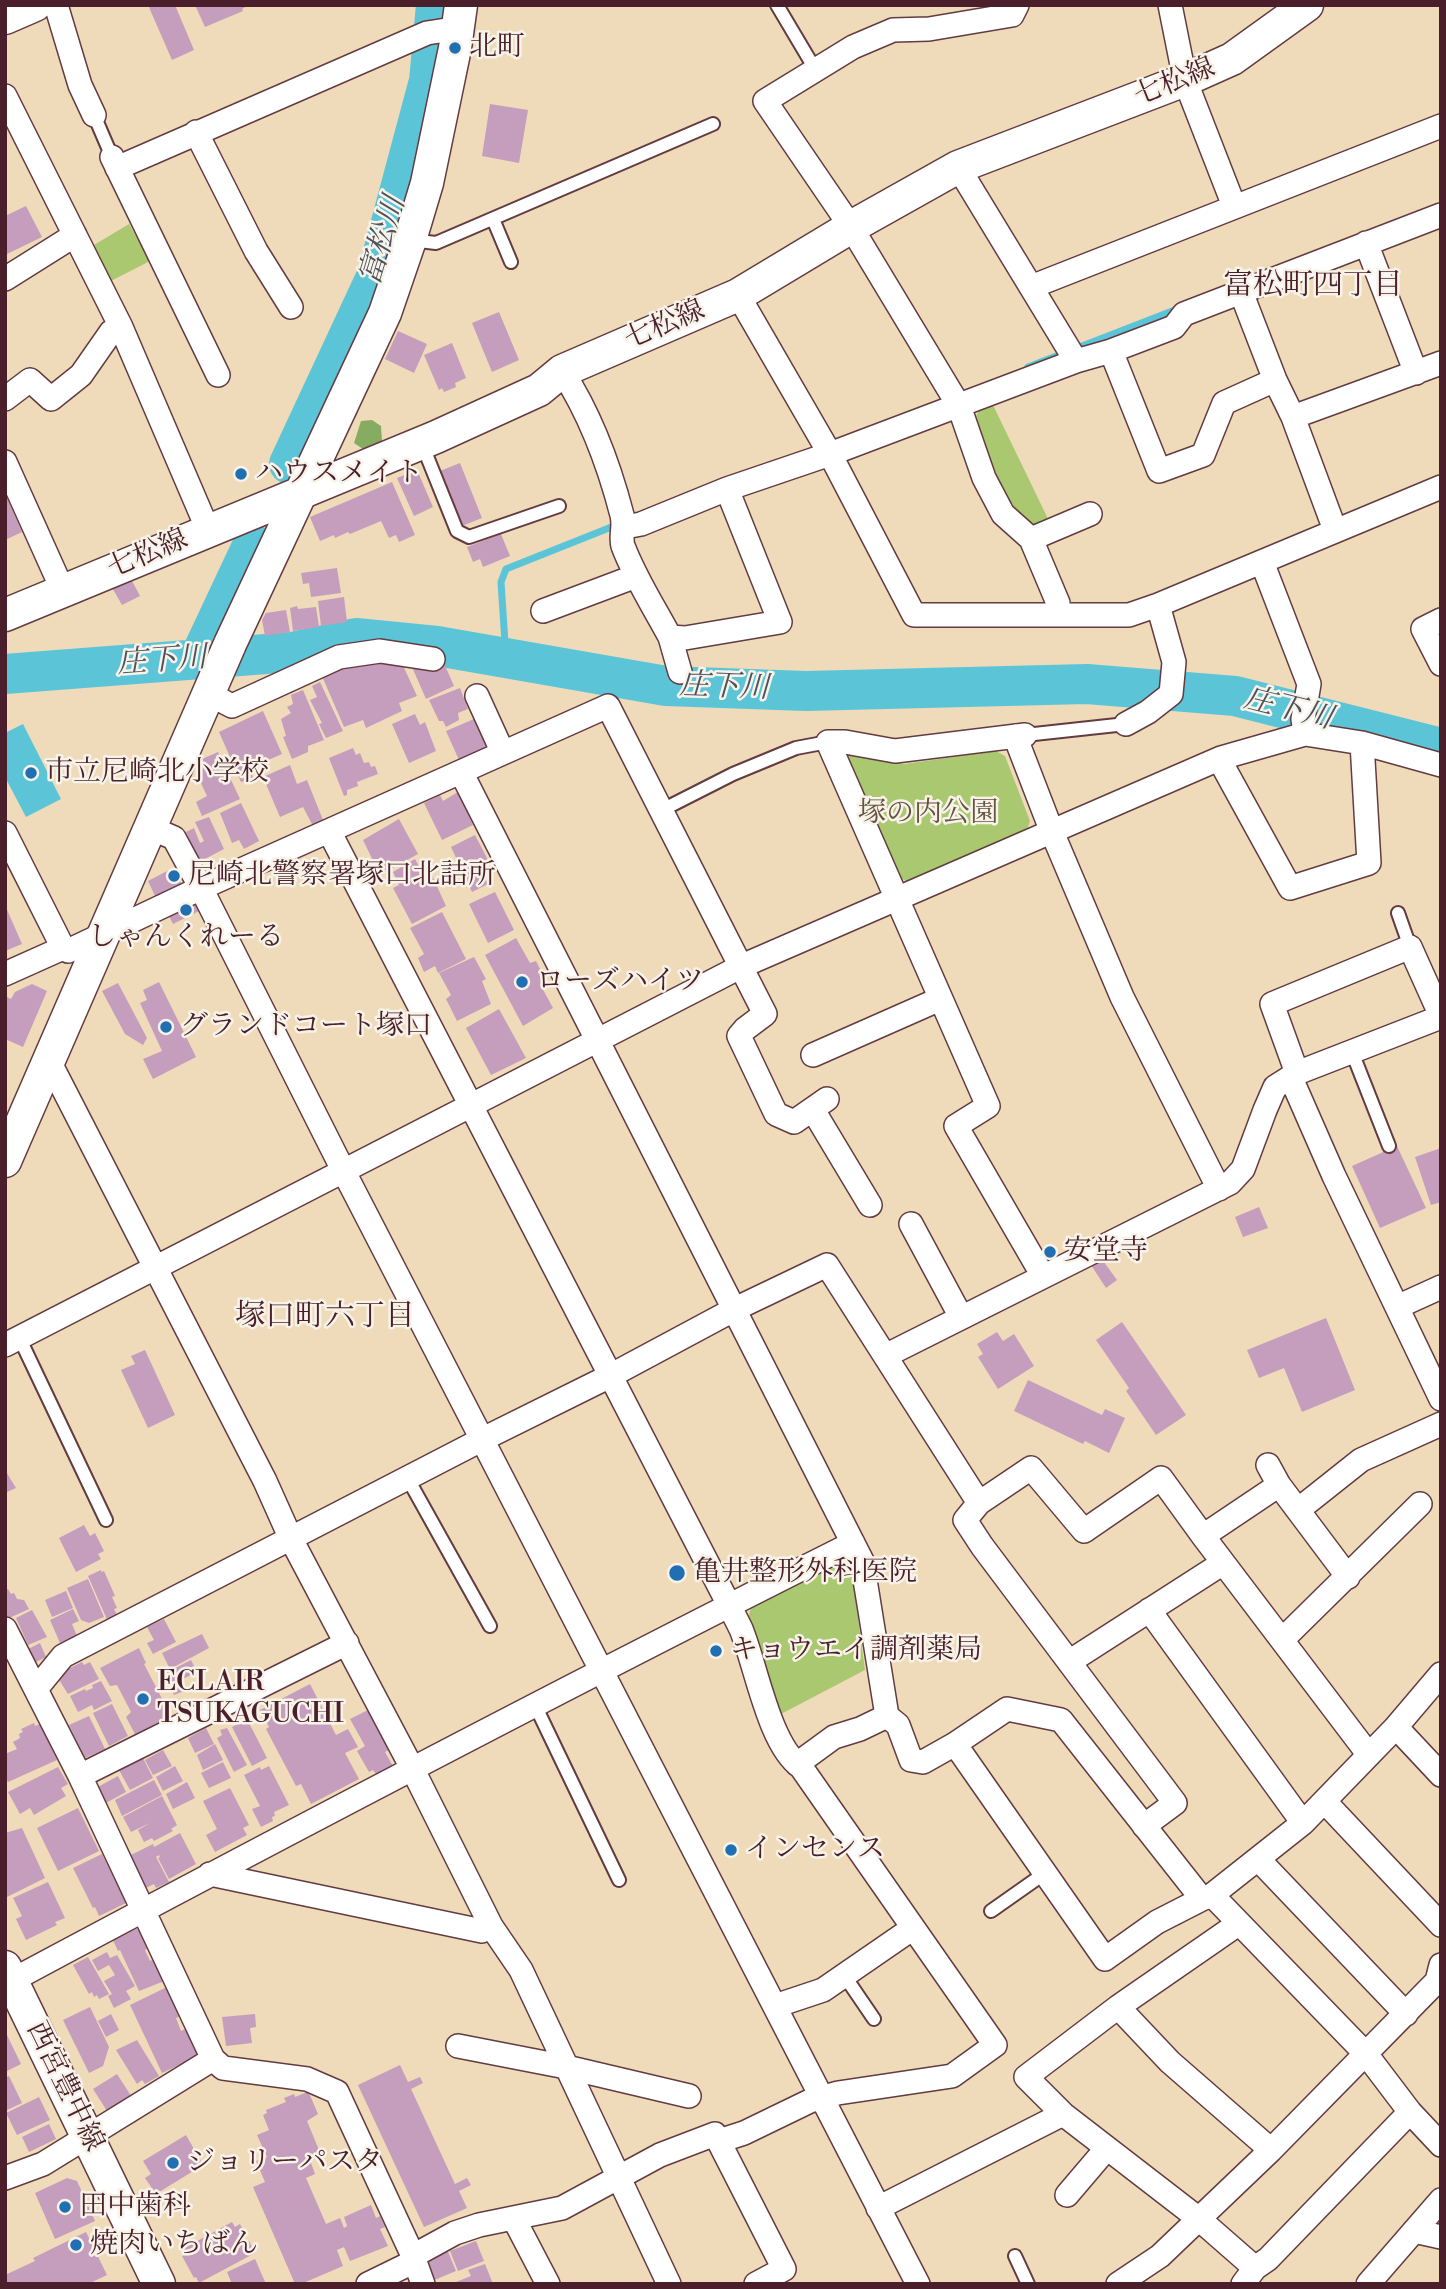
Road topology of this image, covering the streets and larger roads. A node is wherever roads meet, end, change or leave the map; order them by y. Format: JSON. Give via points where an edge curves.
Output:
{"nodes":[{"id":1,"x":35,"y":5,"type":"edge"},
{"id":2,"x":56,"y":5,"type":"edge"},
{"id":3,"x":1017,"y":5,"type":"edge"},
{"id":4,"x":1170,"y":5,"type":"edge"},
{"id":5,"x":1307,"y":5,"type":"edge"},
{"id":6,"x":5,"y":18,"type":"edge"},
{"id":7,"x":447,"y":24,"type":"edge"},
{"id":8,"x":1185,"y":80,"type":"junction"},
{"id":9,"x":8,"y":110,"type":"edge"},
{"id":10,"x":94,"y":116,"type":"road end"},
{"id":11,"x":1441,"y":125,"type":"edge"},
{"id":12,"x":196,"y":132,"type":"junction"},
{"id":13,"x":958,"y":167,"type":"junction"},
{"id":14,"x":1234,"y":206,"type":"junction"},
{"id":15,"x":1441,"y":215,"type":"edge"},
{"id":16,"x":851,"y":227,"type":"junction"},
{"id":17,"x":75,"y":235,"type":"junction"},
{"id":18,"x":1366,"y":243,"type":"junction"},
{"id":19,"x":5,"y":279,"type":"edge"},
{"id":20,"x":1031,"y":287,"type":"junction"},
{"id":21,"x":1241,"y":292,"type":"junction"},
{"id":22,"x":738,"y":295,"type":"junction"},
{"id":23,"x":292,"y":307,"type":"dead end"},
{"id":24,"x":121,"y":327,"type":"junction"},
{"id":25,"x":1111,"y":351,"type":"junction"},
{"id":26,"x":1076,"y":361,"type":"junction"},
{"id":27,"x":1441,"y":363,"type":"edge"},
{"id":28,"x":562,"y":371,"type":"junction"},
{"id":29,"x":1416,"y":373,"type":"junction"},
{"id":30,"x":218,"y":374,"type":"dead end"},
{"id":31,"x":1275,"y":380,"type":"junction"},
{"id":32,"x":5,"y":398,"type":"edge"},
{"id":33,"x":959,"y":406,"type":"junction"},
{"id":34,"x":1293,"y":417,"type":"junction"},
{"id":35,"x":830,"y":454,"type":"junction"},
{"id":36,"x":5,"y":462,"type":"edge"},
{"id":37,"x":1441,"y":487,"type":"edge"},
{"id":38,"x":727,"y":489,"type":"junction"},
{"id":39,"x":303,"y":490,"type":"junction"},
{"id":40,"x":1090,"y":514,"type":"dead end"},
{"id":41,"x":624,"y":523,"type":"junction"},
{"id":42,"x":208,"y":530,"type":"junction"},
{"id":43,"x":1335,"y":530,"type":"junction"},
{"id":44,"x":1031,"y":539,"type":"junction"},
{"id":45,"x":1262,"y":562,"type":"junction"},
{"id":46,"x":636,"y":576,"type":"junction"},
{"id":47,"x":63,"y":591,"type":"junction"},
{"id":48,"x":1158,"y":605,"type":"junction"},
{"id":49,"x":543,"y":611,"type":"dead end"},
{"id":50,"x":5,"y":615,"type":"edge"},
{"id":51,"x":1054,"y":615,"type":"junction"},
{"id":52,"x":1441,"y":620,"type":"edge"},
{"id":53,"x":670,"y":637,"type":"junction"},
{"id":54,"x":433,"y":659,"type":"dead end"},
{"id":55,"x":1441,"y":664,"type":"edge"},
{"id":56,"x":680,"y":672,"type":"dead end"},
{"id":57,"x":211,"y":689,"type":"junction"},
{"id":58,"x":477,"y":696,"type":"dead end"},
{"id":59,"x":1126,"y":724,"type":"road end"},
{"id":60,"x":1304,"y":727,"type":"junction"},
{"id":61,"x":1362,"y":743,"type":"junction"},
{"id":62,"x":503,"y":753,"type":"junction"},
{"id":63,"x":1219,"y":759,"type":"junction"},
{"id":64,"x":1441,"y":765,"type":"edge"},
{"id":65,"x":461,"y":772,"type":"junction"},
{"id":66,"x":151,"y":828,"type":"junction"},
{"id":67,"x":329,"y":831,"type":"junction"},
{"id":68,"x":1052,"y":832,"type":"junction"},
{"id":69,"x":5,"y":833,"type":"edge"},
{"id":70,"x":201,"y":888,"type":"junction"},
{"id":71,"x":896,"y":899,"type":"junction"},
{"id":72,"x":80,"y":944,"type":"junction"},
{"id":73,"x":742,"y":966,"type":"junction"},
{"id":74,"x":5,"y":974,"type":"edge"},
{"id":75,"x":940,"y":999,"type":"junction"},
{"id":76,"x":1441,"y":1016,"type":"edge"},
{"id":77,"x":598,"y":1039,"type":"junction"},
{"id":78,"x":813,"y":1055,"type":"dead end"},
{"id":79,"x":49,"y":1060,"type":"junction"},
{"id":80,"x":1294,"y":1075,"type":"junction"},
{"id":81,"x":471,"y":1104,"type":"junction"},
{"id":82,"x":5,"y":1161,"type":"edge"},
{"id":83,"x":342,"y":1170,"type":"junction"},
{"id":84,"x":1219,"y":1189,"type":"junction"},
{"id":85,"x":870,"y":1205,"type":"dead end"},
{"id":86,"x":911,"y":1224,"type":"dead end"},
{"id":87,"x":154,"y":1268,"type":"junction"},
{"id":88,"x":1043,"y":1276,"type":"junction"},
{"id":89,"x":1441,"y":1287,"type":"edge"},
{"id":90,"x":1397,"y":1307,"type":"junction"},
{"id":91,"x":735,"y":1309,"type":"junction"},
{"id":92,"x":961,"y":1317,"type":"junction"},
{"id":93,"x":12,"y":1341,"type":"edge"},
{"id":94,"x":885,"y":1356,"type":"junction"},
{"id":95,"x":610,"y":1377,"type":"junction"},
{"id":96,"x":1439,"y":1391,"type":"edge"},
{"id":97,"x":1441,"y":1424,"type":"edge"},
{"id":98,"x":481,"y":1440,"type":"junction"},
{"id":99,"x":979,"y":1503,"type":"junction"},
{"id":100,"x":1420,"y":1504,"type":"dead end"},
{"id":101,"x":1298,"y":1510,"type":"junction"},
{"id":102,"x":1203,"y":1536,"type":"junction"},
{"id":103,"x":291,"y":1539,"type":"junction"},
{"id":104,"x":853,"y":1543,"type":"junction"},
{"id":105,"x":1223,"y":1563,"type":"junction"},
{"id":106,"x":1348,"y":1577,"type":"junction"},
{"id":107,"x":729,"y":1605,"type":"junction"},
{"id":108,"x":1149,"y":1610,"type":"junction"},
{"id":109,"x":5,"y":1629,"type":"edge"},
{"id":110,"x":1283,"y":1639,"type":"junction"},
{"id":111,"x":347,"y":1643,"type":"junction"},
{"id":112,"x":1069,"y":1662,"type":"junction"},
{"id":113,"x":600,"y":1670,"type":"junction"},
{"id":114,"x":1441,"y":1674,"type":"edge"},
{"id":115,"x":36,"y":1689,"type":"junction"},
{"id":116,"x":887,"y":1716,"type":"junction"},
{"id":117,"x":1396,"y":1727,"type":"junction"},
{"id":118,"x":955,"y":1744,"type":"junction"},
{"id":119,"x":1369,"y":1755,"type":"junction"},
{"id":120,"x":797,"y":1764,"type":"junction"},
{"id":121,"x":412,"y":1768,"type":"junction"},
{"id":122,"x":1441,"y":1775,"type":"edge"},
{"id":123,"x":79,"y":1776,"type":"junction"},
{"id":124,"x":1325,"y":1802,"type":"junction"},
{"id":125,"x":1303,"y":1824,"type":"junction"},
{"id":126,"x":1144,"y":1826,"type":"junction"},
{"id":127,"x":1258,"y":1859,"type":"junction"},
{"id":128,"x":210,"y":1874,"type":"junction"},
{"id":129,"x":1207,"y":1897,"type":"junction"},
{"id":130,"x":142,"y":1910,"type":"junction"},
{"id":131,"x":1238,"y":1924,"type":"junction"},
{"id":132,"x":1441,"y":1925,"type":"edge"},
{"id":133,"x":491,"y":1926,"type":"junction"},
{"id":134,"x":913,"y":1928,"type":"junction"},
{"id":135,"x":1441,"y":1965,"type":"edge"},
{"id":136,"x":7,"y":1977,"type":"edge"},
{"id":137,"x":775,"y":2006,"type":"junction"},
{"id":138,"x":1118,"y":2007,"type":"junction"},
{"id":139,"x":1406,"y":2014,"type":"junction"},
{"id":140,"x":458,"y":2046,"type":"dead end"},
{"id":141,"x":1366,"y":2054,"type":"junction"},
{"id":142,"x":213,"y":2059,"type":"junction"},
{"id":143,"x":566,"y":2067,"type":"junction"},
{"id":144,"x":689,"y":2096,"type":"dead end"},
{"id":145,"x":823,"y":2098,"type":"junction"},
{"id":146,"x":1410,"y":2112,"type":"junction"},
{"id":147,"x":1063,"y":2114,"type":"junction"},
{"id":148,"x":88,"y":2137,"type":"junction"},
{"id":149,"x":719,"y":2141,"type":"junction"},
{"id":150,"x":1441,"y":2145,"type":"edge"},
{"id":151,"x":1107,"y":2148,"type":"junction"},
{"id":152,"x":1271,"y":2150,"type":"junction"},
{"id":153,"x":5,"y":2178,"type":"edge"},
{"id":154,"x":617,"y":2178,"type":"junction"},
{"id":155,"x":1067,"y":2195,"type":"dead end"},
{"id":156,"x":1441,"y":2200,"type":"edge"},
{"id":157,"x":878,"y":2208,"type":"junction"},
{"id":158,"x":514,"y":2219,"type":"junction"},
{"id":159,"x":1199,"y":2219,"type":"junction"},
{"id":160,"x":1414,"y":2231,"type":"junction"},
{"id":161,"x":1441,"y":2237,"type":"edge"},
{"id":162,"x":414,"y":2259,"type":"junction"},
{"id":163,"x":1249,"y":2276,"type":"edge"},
{"id":164,"x":159,"y":2284,"type":"edge"},
{"id":165,"x":368,"y":2284,"type":"edge"},
{"id":166,"x":423,"y":2284,"type":"edge"},
{"id":167,"x":548,"y":2284,"type":"edge"},
{"id":168,"x":669,"y":2284,"type":"edge"},
{"id":169,"x":756,"y":2284,"type":"edge"},
{"id":170,"x":918,"y":2284,"type":"edge"},
{"id":171,"x":1118,"y":2284,"type":"edge"},
{"id":172,"x":1368,"y":2284,"type":"edge"}],
"edges":[{"from":1,"to":6,"type":"street"},
{"from":2,"to":10,"type":"street"},
{"from":3,"to":16,"type":"street","via":[[1012,15],[929,29],[892,30],[853,47],[765,100]]},
{"from":4,"to":8,"type":"street"},
{"from":5,"to":8,"type":"street","name":"七松線","via":[[1232,59]]},
{"from":7,"to":12,"type":"street"},
{"from":7,"to":39,"type":"street","via":[[427,183],[410,240],[385,313]]},
{"from":8,"to":13,"type":"street","name":"七松線"},
{"from":8,"to":14,"type":"street"},
{"from":9,"to":17,"type":"street"},
{"from":11,"to":14,"type":"street"},
{"from":12,"to":23,"type":"street","via":[[256,251]]},
{"from":12,"to":30,"type":"street","via":[[115,162]]},
{"from":13,"to":16,"type":"street","name":"七松線"},
{"from":13,"to":20,"type":"street"},
{"from":14,"to":20,"type":"street"},
{"from":15,"to":18,"type":"street"},
{"from":16,"to":22,"type":"street","name":"七松線"},
{"from":16,"to":33,"type":"street"},
{"from":17,"to":19,"type":"street"},
{"from":17,"to":24,"type":"street"},
{"from":18,"to":21,"type":"street"},
{"from":18,"to":29,"type":"street"},
{"from":20,"to":26,"type":"street"},
{"from":21,"to":25,"type":"street","via":[[1184,314],[1174,327]]},
{"from":21,"to":31,"type":"street"},
{"from":22,"to":28,"type":"street","name":"七松線"},
{"from":22,"to":35,"type":"street"},
{"from":24,"to":32,"type":"street","via":[[111,332],[81,375],[51,399],[30,380]]},
{"from":24,"to":42,"type":"street"},
{"from":25,"to":26,"type":"street"},
{"from":25,"to":31,"type":"street","via":[[1159,471],[1203,455],[1224,403]]},
{"from":26,"to":33,"type":"street"},
{"from":27,"to":29,"type":"street"},
{"from":28,"to":39,"type":"street","name":"七松線","via":[[539,390]]},
{"from":28,"to":41,"type":"street","via":[[605,460]]},
{"from":29,"to":34,"type":"street"},
{"from":31,"to":34,"type":"street"},
{"from":33,"to":35,"type":"street"},
{"from":33,"to":44,"type":"street","via":[[984,478],[1003,514]]},
{"from":34,"to":43,"type":"street"},
{"from":35,"to":38,"type":"street"},
{"from":35,"to":51,"type":"street","via":[[914,615]]},
{"from":36,"to":47,"type":"street"},
{"from":37,"to":43,"type":"street"},
{"from":38,"to":41,"type":"street","via":[[640,524]]},
{"from":38,"to":53,"type":"street","via":[[780,622]]},
{"from":39,"to":42,"type":"street","name":"七松線"},
{"from":39,"to":57,"type":"street"},
{"from":40,"to":44,"type":"street"},
{"from":41,"to":46,"type":"street","via":[[622,542]]},
{"from":42,"to":47,"type":"street","name":"七松線"},
{"from":43,"to":45,"type":"street"},
{"from":44,"to":51,"type":"street","via":[[1058,603]]},
{"from":45,"to":48,"type":"street"},
{"from":45,"to":60,"type":"street","via":[[1309,684]]},
{"from":46,"to":49,"type":"street"},
{"from":46,"to":53,"type":"street"},
{"from":47,"to":50,"type":"street","name":"七松線"},
{"from":48,"to":51,"type":"street","via":[[1129,615]]},
{"from":48,"to":59,"type":"street","via":[[1174,662],[1171,694]]},
{"from":52,"to":55,"type":"street","via":[[1423,629]]},
{"from":53,"to":56,"type":"street"},
{"from":54,"to":57,"type":"street","via":[[380,651],[339,657],[232,706]]},
{"from":57,"to":66,"type":"street"},
{"from":58,"to":62,"type":"street"},
{"from":60,"to":61,"type":"street"},
{"from":60,"to":63,"type":"street"},
{"from":61,"to":63,"type":"street","via":[[1369,863],[1290,888]]},
{"from":61,"to":64,"type":"street"},
{"from":62,"to":65,"type":"street"},
{"from":62,"to":73,"type":"street","via":[[608,706]]},
{"from":63,"to":68,"type":"street"},
{"from":65,"to":67,"type":"street"},
{"from":65,"to":77,"type":"street"},
{"from":66,"to":70,"type":"street","via":[[174,838]]},
{"from":66,"to":72,"type":"street"},
{"from":67,"to":70,"type":"street"},
{"from":67,"to":81,"type":"street"},
{"from":68,"to":71,"type":"street"},
{"from":68,"to":71,"type":"street","via":[[1020,735],[895,751],[828,742]]},
{"from":68,"to":84,"type":"street","via":[[1122,997]]},
{"from":69,"to":72,"type":"street"},
{"from":70,"to":72,"type":"street"},
{"from":70,"to":83,"type":"street"},
{"from":71,"to":73,"type":"street"},
{"from":71,"to":75,"type":"street"},
{"from":72,"to":74,"type":"street"},
{"from":72,"to":79,"type":"street"},
{"from":73,"to":77,"type":"street"},
{"from":73,"to":85,"type":"street","via":[[765,1014],[739,1036],[776,1114],[794,1122],[820,1104]]},
{"from":75,"to":78,"type":"street"},
{"from":75,"to":88,"type":"street","via":[[988,1106],[956,1126]]},
{"from":76,"to":80,"type":"street"},
{"from":76,"to":80,"type":"street","via":[[1410,947],[1272,1004]]},
{"from":77,"to":81,"type":"street"},
{"from":77,"to":91,"type":"street"},
{"from":79,"to":82,"type":"street"},
{"from":79,"to":87,"type":"street"},
{"from":80,"to":84,"type":"street","via":[[1275,1087],[1243,1169]]},
{"from":80,"to":90,"type":"street","via":[[1334,1176]]},
{"from":81,"to":83,"type":"street"},
{"from":81,"to":95,"type":"street"},
{"from":83,"to":87,"type":"street"},
{"from":83,"to":98,"type":"street"},
{"from":84,"to":88,"type":"street"},
{"from":86,"to":92,"type":"street"},
{"from":87,"to":93,"type":"street"},
{"from":87,"to":103,"type":"street"},
{"from":88,"to":92,"type":"street"},
{"from":89,"to":90,"type":"street"},
{"from":90,"to":96,"type":"street"},
{"from":91,"to":94,"type":"street","via":[[827,1265]]},
{"from":91,"to":95,"type":"street"},
{"from":91,"to":104,"type":"street"},
{"from":92,"to":94,"type":"street"},
{"from":94,"to":99,"type":"street"},
{"from":95,"to":98,"type":"street"},
{"from":95,"to":107,"type":"street"},
{"from":97,"to":101,"type":"street","via":[[1361,1460]]},
{"from":98,"to":103,"type":"street"},
{"from":98,"to":113,"type":"street"},
{"from":99,"to":102,"type":"street","via":[[1031,1468],[1084,1531],[1161,1478]]},
{"from":99,"to":112,"type":"street","via":[[965,1520]]},
{"from":100,"to":106,"type":"street"},
{"from":101,"to":102,"type":"street","via":[[1274,1475]]},
{"from":101,"to":106,"type":"street"},
{"from":102,"to":105,"type":"street"},
{"from":103,"to":111,"type":"street"},
{"from":103,"to":115,"type":"street","via":[[63,1656]]},
{"from":104,"to":107,"type":"street"},
{"from":104,"to":116,"type":"street","via":[[862,1561]]},
{"from":105,"to":108,"type":"street"},
{"from":105,"to":110,"type":"street"},
{"from":106,"to":110,"type":"street"},
{"from":107,"to":113,"type":"street"},
{"from":107,"to":120,"type":"street","via":[[775,1731]]},
{"from":108,"to":112,"type":"street"},
{"from":108,"to":125,"type":"street"},
{"from":109,"to":115,"type":"street"},
{"from":110,"to":119,"type":"street"},
{"from":111,"to":121,"type":"street"},
{"from":111,"to":123,"type":"street"},
{"from":112,"to":126,"type":"street","via":[[1175,1803]]},
{"from":113,"to":121,"type":"street"},
{"from":113,"to":137,"type":"street"},
{"from":114,"to":117,"type":"street"},
{"from":115,"to":123,"type":"street"},
{"from":116,"to":118,"type":"street","via":[[898,1725],[911,1759],[923,1762]]},
{"from":116,"to":120,"type":"street","via":[[834,1737]]},
{"from":117,"to":119,"type":"street"},
{"from":117,"to":122,"type":"street"},
{"from":118,"to":126,"type":"street","via":[[1007,1709],[1061,1720]]},
{"from":118,"to":129,"type":"street","via":[[1105,1959],[1157,1923]]},
{"from":119,"to":124,"type":"street"},
{"from":120,"to":134,"type":"street"},
{"from":121,"to":128,"type":"street"},
{"from":121,"to":133,"type":"street"},
{"from":123,"to":130,"type":"street"},
{"from":124,"to":125,"type":"street"},
{"from":124,"to":132,"type":"street"},
{"from":125,"to":127,"type":"street"},
{"from":126,"to":129,"type":"street"},
{"from":127,"to":129,"type":"street"},
{"from":127,"to":139,"type":"street"},
{"from":128,"to":130,"type":"street"},
{"from":128,"to":133,"type":"street","via":[[482,1931]]},
{"from":129,"to":131,"type":"street"},
{"from":130,"to":136,"type":"street"},
{"from":130,"to":142,"type":"street"},
{"from":131,"to":138,"type":"street"},
{"from":131,"to":141,"type":"street"},
{"from":133,"to":143,"type":"street","via":[[521,1970]]},
{"from":134,"to":137,"type":"street","via":[[823,1990]]},
{"from":134,"to":145,"type":"street","via":[[995,2045],[952,2076]]},
{"from":135,"to":139,"type":"street","via":[[1437,1981]]},
{"from":136,"to":148,"type":"street","name":"西宮豊中線"},
{"from":137,"to":145,"type":"street"},
{"from":138,"to":147,"type":"street","via":[[1026,2077]]},
{"from":138,"to":152,"type":"street","via":[[1170,2062]]},
{"from":139,"to":141,"type":"street"},
{"from":140,"to":143,"type":"street"},
{"from":141,"to":146,"type":"street"},
{"from":141,"to":152,"type":"street"},
{"from":142,"to":148,"type":"street"},
{"from":142,"to":162,"type":"street","via":[[223,2068],[307,2079],[337,2092]]},
{"from":143,"to":144,"type":"street"},
{"from":143,"to":154,"type":"street"},
{"from":145,"to":149,"type":"street"},
{"from":145,"to":157,"type":"street"},
{"from":146,"to":150,"type":"street"},
{"from":146,"to":163,"type":"street"},
{"from":147,"to":151,"type":"street"},
{"from":147,"to":157,"type":"street"},
{"from":148,"to":153,"type":"street","via":[[43,2164]]},
{"from":148,"to":164,"type":"street","name":"西宮豊中線"},
{"from":149,"to":154,"type":"street","via":[[715,2134]]},
{"from":149,"to":169,"type":"street","via":[[784,2269]]},
{"from":151,"to":155,"type":"street"},
{"from":151,"to":159,"type":"street"},
{"from":152,"to":159,"type":"street"},
{"from":154,"to":158,"type":"street","via":[[562,2208]]},
{"from":154,"to":168,"type":"street"},
{"from":156,"to":160,"type":"street"},
{"from":157,"to":170,"type":"street"},
{"from":158,"to":162,"type":"street","via":[[455,2233]]},
{"from":158,"to":167,"type":"street"},
{"from":159,"to":163,"type":"street"},
{"from":159,"to":171,"type":"street","via":[[1160,2256]]},
{"from":160,"to":161,"type":"street"},
{"from":160,"to":172,"type":"street"},
{"from":162,"to":165,"type":"street"},
{"from":162,"to":166,"type":"street"}]}
